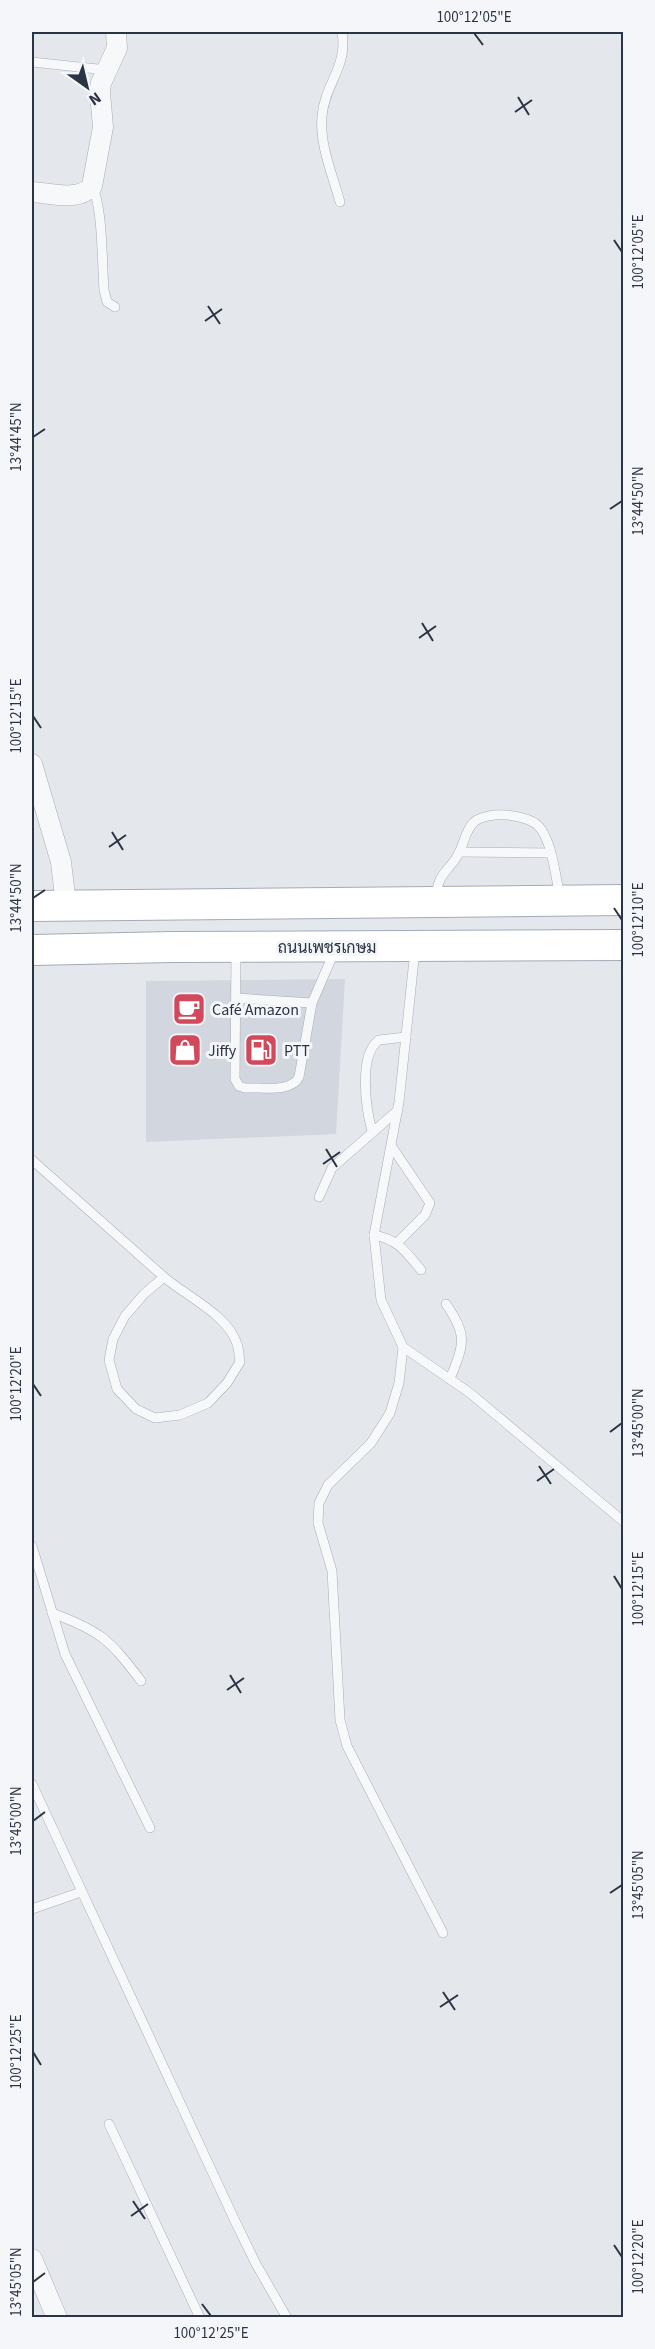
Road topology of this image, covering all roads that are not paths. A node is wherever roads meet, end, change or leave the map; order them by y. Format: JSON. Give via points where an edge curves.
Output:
{"nodes":[{"id":1,"x":116,"y":32,"type":"edge"},
{"id":2,"x":342,"y":32,"type":"edge"},
{"id":3,"x":32,"y":62,"type":"edge"},
{"id":4,"x":106,"y":70,"type":"junction"},
{"id":5,"x":92,"y":186,"type":"junction"},
{"id":6,"x":32,"y":192,"type":"edge"},
{"id":7,"x":340,"y":202,"type":"dead end"},
{"id":8,"x":115,"y":307,"type":"dead end"},
{"id":9,"x":32,"y":764,"type":"edge"},
{"id":10,"x":459,"y":852,"type":"junction"},
{"id":11,"x":550,"y":854,"type":"junction"},
{"id":12,"x":624,"y":900,"type":"edge"},
{"id":13,"x":561,"y":901,"type":"junction"},
{"id":14,"x":435,"y":902,"type":"junction"},
{"id":15,"x":66,"y":905,"type":"junction"},
{"id":16,"x":32,"y":906,"type":"edge"},
{"id":17,"x":624,"y":945,"type":"edge"},
{"id":18,"x":336,"y":946,"type":"junction"},
{"id":19,"x":236,"y":948,"type":"junction"},
{"id":20,"x":415,"y":948,"type":"junction"},
{"id":21,"x":32,"y":950,"type":"edge"},
{"id":22,"x":236,"y":999,"type":"junction"},
{"id":23,"x":312,"y":1003,"type":"junction"},
{"id":24,"x":406,"y":1037,"type":"junction"},
{"id":25,"x":398,"y":1110,"type":"junction"},
{"id":26,"x":372,"y":1131,"type":"junction"},
{"id":27,"x":392,"y":1147,"type":"junction"},
{"id":28,"x":32,"y":1160,"type":"edge"},
{"id":29,"x":319,"y":1197,"type":"dead end"},
{"id":30,"x":374,"y":1235,"type":"junction"},
{"id":31,"x":397,"y":1243,"type":"junction"},
{"id":32,"x":421,"y":1270,"type":"dead end"},
{"id":33,"x":165,"y":1277,"type":"junction"},
{"id":34,"x":446,"y":1304,"type":"dead end"},
{"id":35,"x":403,"y":1347,"type":"junction"},
{"id":36,"x":450,"y":1379,"type":"junction"},
{"id":37,"x":624,"y":1522,"type":"edge"},
{"id":38,"x":32,"y":1552,"type":"edge"},
{"id":39,"x":52,"y":1613,"type":"junction"},
{"id":40,"x":141,"y":1681,"type":"dead end"},
{"id":41,"x":32,"y":1784,"type":"edge"},
{"id":42,"x":150,"y":1828,"type":"dead end"},
{"id":43,"x":81,"y":1892,"type":"junction"},
{"id":44,"x":32,"y":1909,"type":"edge"},
{"id":45,"x":443,"y":1933,"type":"dead end"},
{"id":46,"x":109,"y":2124,"type":"dead end"},
{"id":47,"x":32,"y":2259,"type":"edge"},
{"id":48,"x":57,"y":2318,"type":"edge"},
{"id":49,"x":200,"y":2318,"type":"edge"},
{"id":50,"x":287,"y":2318,"type":"edge"}],
"edges":[{"from":1,"to":4,"type":"street","via":[[117,48]]},
{"from":2,"to":7,"type":"lane","via":[[343,56],[324,102],[322,118],[324,142]]},
{"from":3,"to":4,"type":"lane"},
{"from":4,"to":5,"type":"street","via":[[100,93],[103,127]]},
{"from":5,"to":6,"type":"street","via":[[75,195]]},
{"from":5,"to":8,"type":"lane","via":[[104,290],[107,302]]},
{"from":9,"to":15,"type":"street","via":[[61,862]]},
{"from":10,"to":11,"type":"lane"},
{"from":10,"to":11,"type":"lane","via":[[474,822],[493,815],[535,821]]},
{"from":10,"to":14,"type":"lane","via":[[437,884]]},
{"from":11,"to":13,"type":"lane"},
{"from":12,"to":13,"type":"main road"},
{"from":13,"to":14,"type":"main road"},
{"from":14,"to":15,"type":"main road"},
{"from":15,"to":16,"type":"main road"},
{"from":17,"to":20,"type":"main road","name":"ถนนเพชรเกษม"},
{"from":18,"to":19,"type":"main road","name":"ถนนเพชรเกษม"},
{"from":18,"to":20,"type":"main road","name":"ถนนเพชรเกษม"},
{"from":18,"to":23,"type":"lane"},
{"from":19,"to":21,"type":"main road","name":"ถนนเพชรเกษม"},
{"from":19,"to":22,"type":"lane"},
{"from":20,"to":24,"type":"lane"},
{"from":22,"to":23,"type":"lane"},
{"from":22,"to":23,"type":"lane","via":[[235,1079],[245,1088],[290,1086],[296,1082]]},
{"from":24,"to":25,"type":"lane"},
{"from":24,"to":26,"type":"lane","via":[[379,1040],[369,1050],[366,1102]]},
{"from":25,"to":26,"type":"lane"},
{"from":25,"to":27,"type":"lane"},
{"from":26,"to":29,"type":"lane","via":[[332,1168]]},
{"from":27,"to":30,"type":"lane"},
{"from":27,"to":31,"type":"lane","via":[[430,1203],[425,1215]]},
{"from":28,"to":33,"type":"lane"},
{"from":30,"to":31,"type":"lane"},
{"from":30,"to":35,"type":"lane","via":[[381,1300]]},
{"from":31,"to":32,"type":"lane"},
{"from":33,"to":33,"type":"lane","via":[[223,1322],[237,1342],[240,1362],[208,1402],[180,1415],[155,1418],[136,1409],[117,1389],[109,1360],[113,1339],[125,1316]]},
{"from":34,"to":36,"type":"lane","via":[[462,1331],[461,1352]]},
{"from":35,"to":36,"type":"lane"},
{"from":35,"to":45,"type":"lane","via":[[399,1383],[390,1413],[371,1443],[328,1485],[319,1503],[318,1523],[332,1571],[340,1720],[347,1746]]},
{"from":36,"to":37,"type":"lane"},
{"from":38,"to":39,"type":"lane"},
{"from":39,"to":40,"type":"lane","via":[[106,1638]]},
{"from":39,"to":42,"type":"lane","via":[[65,1654]]},
{"from":41,"to":43,"type":"lane"},
{"from":43,"to":44,"type":"lane"},
{"from":43,"to":50,"type":"lane","via":[[235,2221]]},
{"from":46,"to":49,"type":"lane"},
{"from":47,"to":48,"type":"street"}]}
